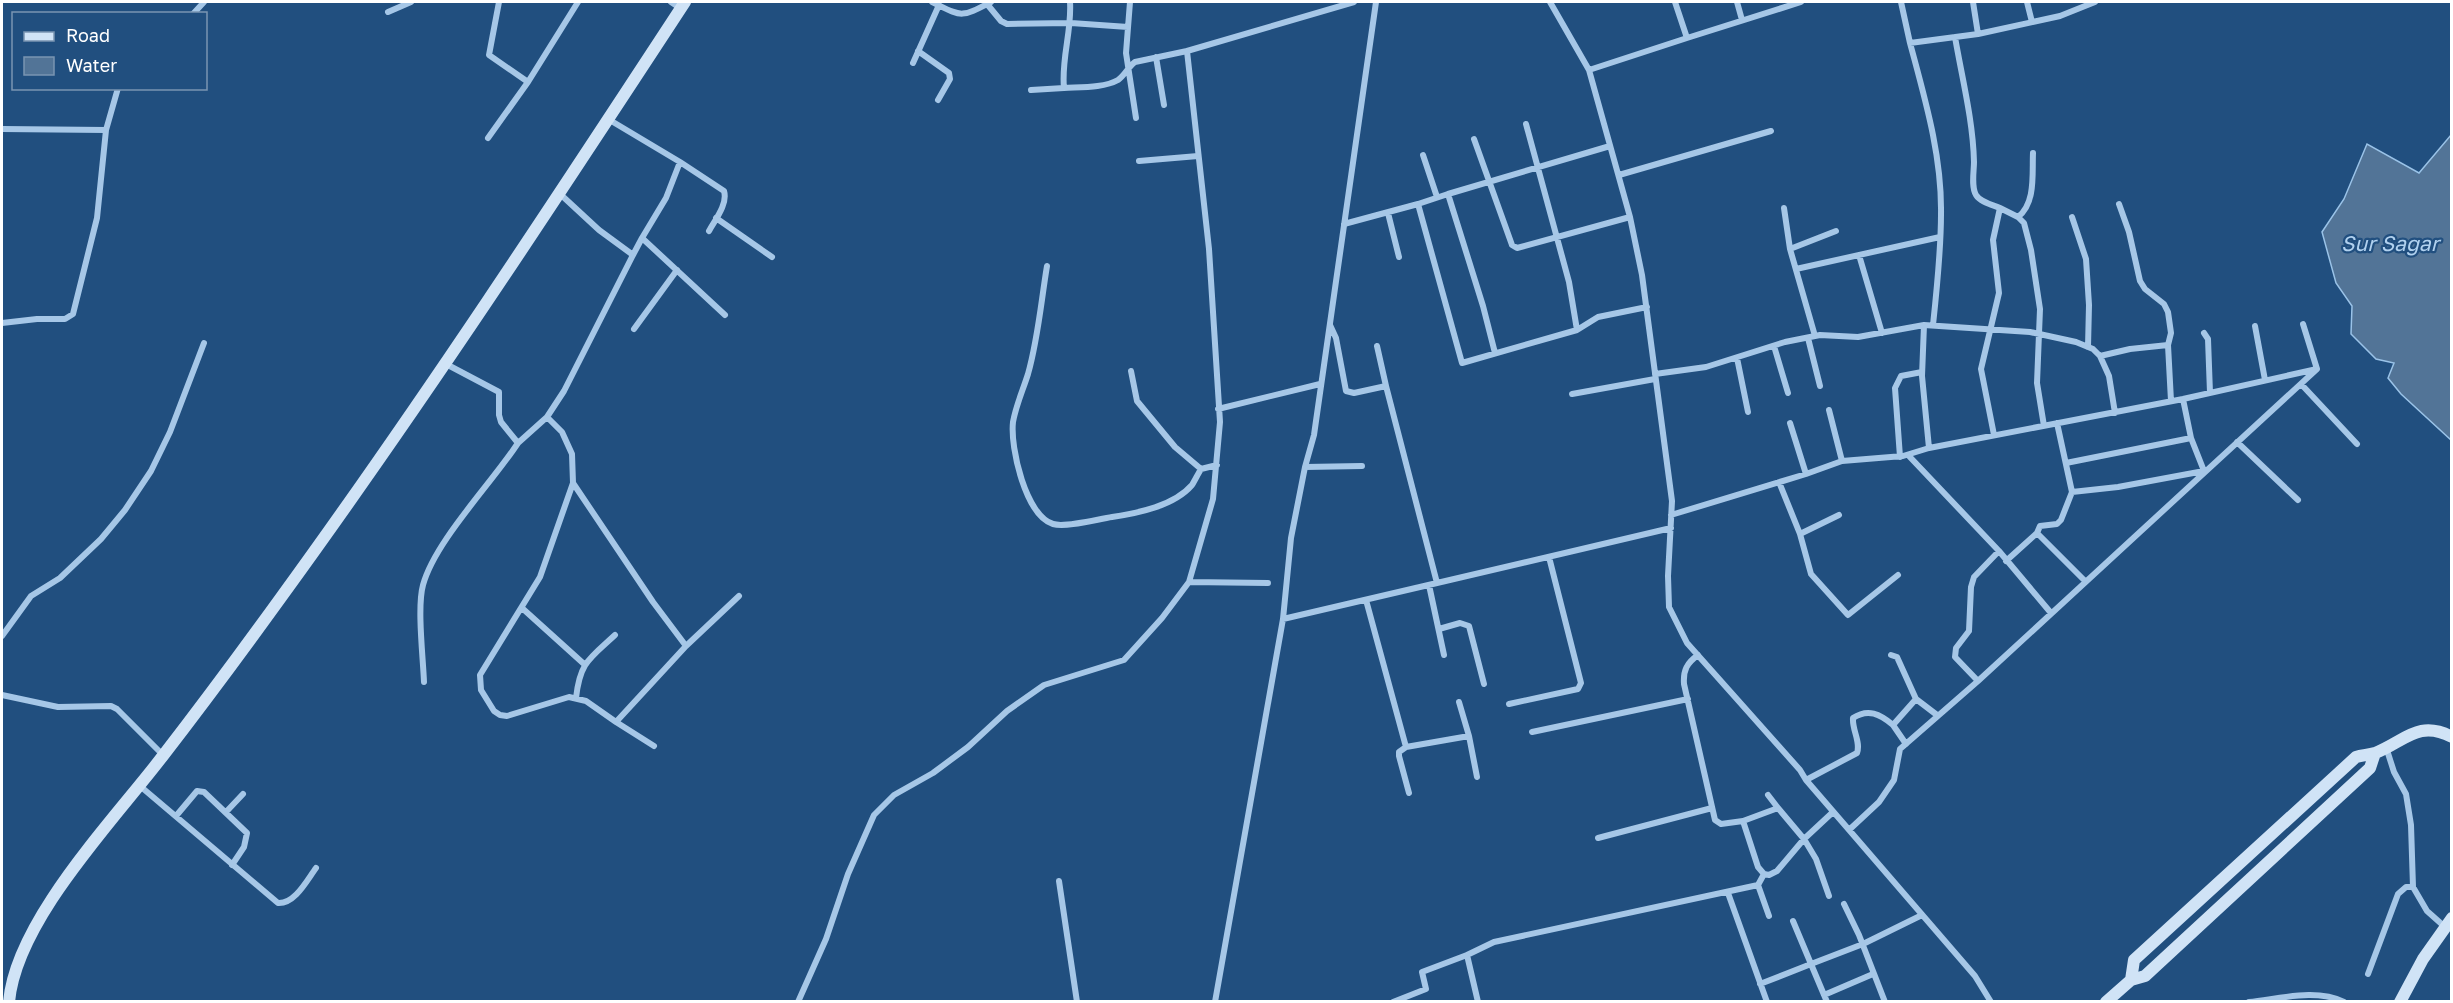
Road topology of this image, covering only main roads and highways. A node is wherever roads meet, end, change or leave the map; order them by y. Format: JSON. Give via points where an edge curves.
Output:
{"nodes":[{"id":1,"x":678,"y":4,"type":"edge"},
{"id":2,"x":2449,"y":733,"type":"edge"},
{"id":3,"x":2380,"y":750,"type":"junction"},
{"id":4,"x":2449,"y":923,"type":"edge"},
{"id":5,"x":2131,"y":980,"type":"junction"},
{"id":6,"x":6,"y":1000,"type":"edge"},
{"id":7,"x":2106,"y":1002,"type":"edge"},
{"id":8,"x":2400,"y":1002,"type":"edge"}],
"edges":[{"from":1,"to":6,"type":"main road","via":[[446,364],[282,596],[66,879],[31,931]]},
{"from":2,"to":3,"type":"main road","via":[[2423,730]]},
{"from":3,"to":5,"type":"main road","via":[[2370,768],[2145,976]]},
{"from":3,"to":5,"type":"main road","via":[[2356,756],[2134,960]]},
{"from":4,"to":8,"type":"main road","via":[[2423,959]]},
{"from":5,"to":7,"type":"main road"}]}
